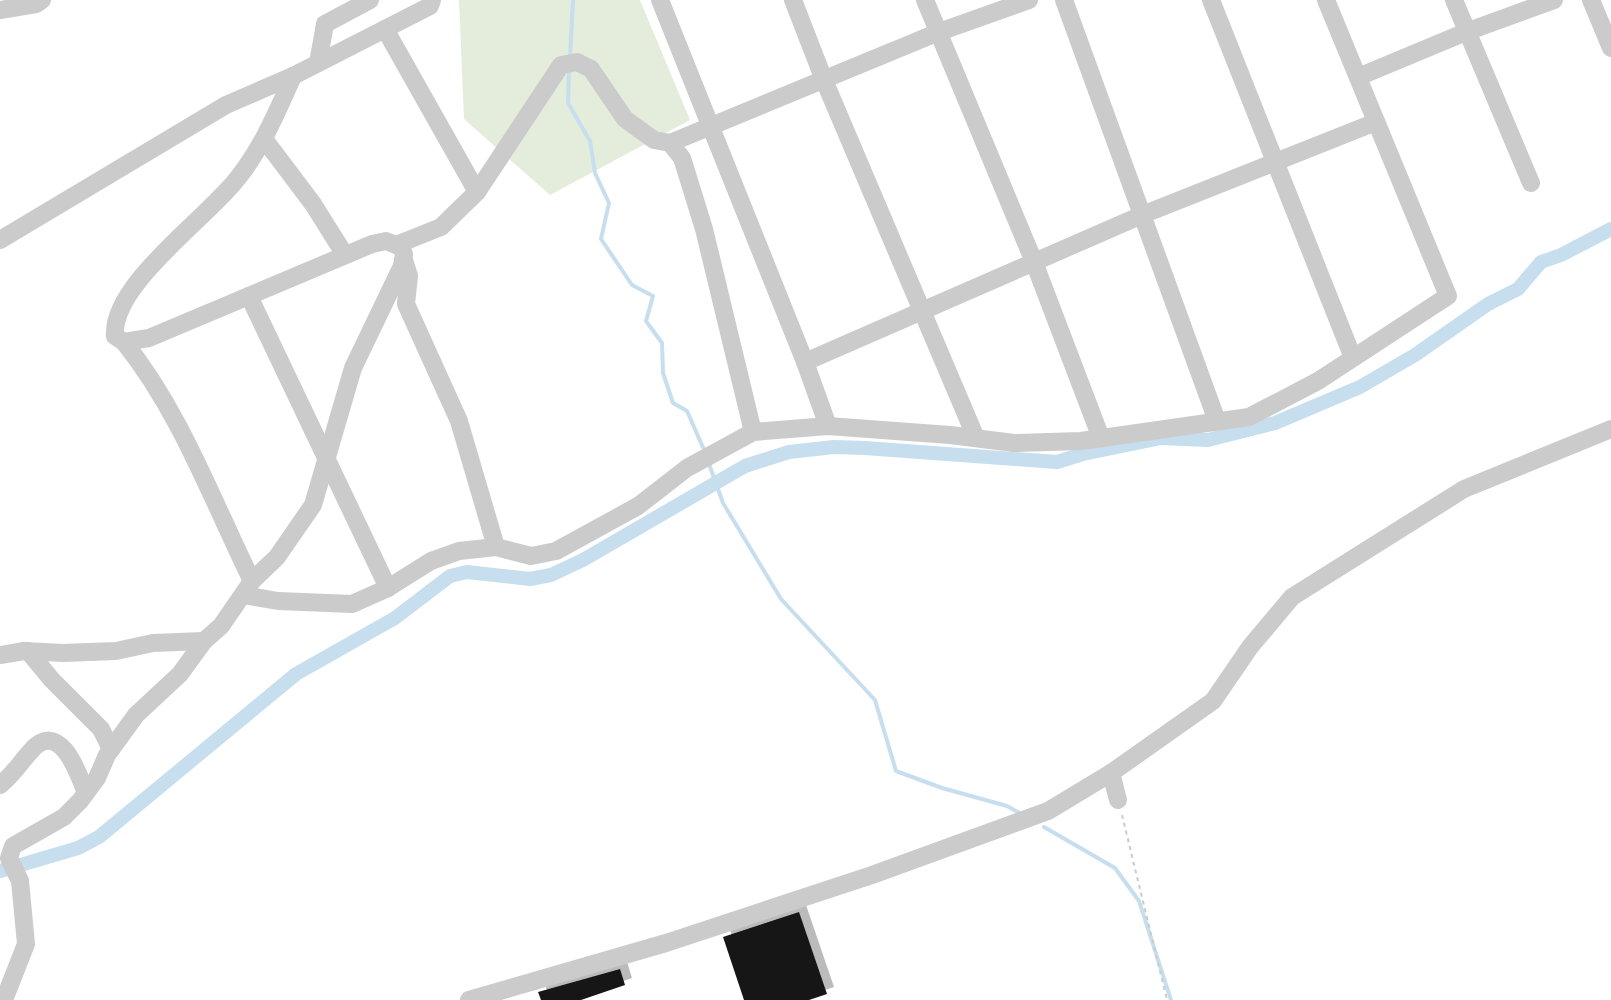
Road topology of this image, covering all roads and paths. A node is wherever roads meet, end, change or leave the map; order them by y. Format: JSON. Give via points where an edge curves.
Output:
{"nodes":[{"id":1,"x":42,"y":0,"type":"edge"},
{"id":2,"x":370,"y":0,"type":"edge"},
{"id":3,"x":432,"y":0,"type":"edge"},
{"id":4,"x":660,"y":0,"type":"edge"},
{"id":5,"x":793,"y":0,"type":"edge"},
{"id":6,"x":925,"y":0,"type":"edge"},
{"id":7,"x":1029,"y":0,"type":"edge"},
{"id":8,"x":1064,"y":0,"type":"edge"},
{"id":9,"x":1211,"y":0,"type":"edge"},
{"id":10,"x":1326,"y":0,"type":"edge"},
{"id":11,"x":1454,"y":0,"type":"edge"},
{"id":12,"x":1554,"y":0,"type":"edge"},
{"id":13,"x":1591,"y":0,"type":"edge"},
{"id":14,"x":0,"y":10,"type":"edge"},
{"id":15,"x":385,"y":29,"type":"junction"},
{"id":16,"x":939,"y":32,"type":"junction"},
{"id":17,"x":1466,"y":32,"type":"junction"},
{"id":18,"x":1611,"y":48,"type":"edge"},
{"id":19,"x":318,"y":63,"type":"junction"},
{"id":20,"x":293,"y":76,"type":"junction"},
{"id":21,"x":1358,"y":77,"type":"junction"},
{"id":22,"x":824,"y":80,"type":"junction"},
{"id":23,"x":1376,"y":122,"type":"junction"},
{"id":24,"x":710,"y":127,"type":"junction"},
{"id":25,"x":264,"y":139,"type":"junction"},
{"id":26,"x":670,"y":143,"type":"junction"},
{"id":27,"x":1275,"y":162,"type":"junction"},
{"id":28,"x":1531,"y":183,"type":"dead end"},
{"id":29,"x":477,"y":192,"type":"junction"},
{"id":30,"x":1142,"y":215,"type":"junction"},
{"id":31,"x":0,"y":240,"type":"edge"},
{"id":32,"x":400,"y":251,"type":"junction"},
{"id":33,"x":345,"y":255,"type":"junction"},
{"id":34,"x":1034,"y":262,"type":"junction"},
{"id":35,"x":249,"y":296,"type":"junction"},
{"id":36,"x":923,"y":310,"type":"junction"},
{"id":37,"x":124,"y":342,"type":"junction"},
{"id":38,"x":1353,"y":358,"type":"junction"},
{"id":39,"x":805,"y":362,"type":"junction"},
{"id":40,"x":1217,"y":421,"type":"junction"},
{"id":41,"x":828,"y":426,"type":"junction"},
{"id":42,"x":1611,"y":429,"type":"edge"},
{"id":43,"x":753,"y":432,"type":"junction"},
{"id":44,"x":976,"y":438,"type":"junction"},
{"id":45,"x":1101,"y":438,"type":"junction"},
{"id":46,"x":326,"y":460,"type":"junction"},
{"id":47,"x":496,"y":547,"type":"junction"},
{"id":48,"x":248,"y":588,"type":"junction"},
{"id":49,"x":388,"y":588,"type":"junction"},
{"id":50,"x":204,"y":641,"type":"junction"},
{"id":51,"x":28,"y":651,"type":"junction"},
{"id":52,"x":0,"y":655,"type":"edge"},
{"id":53,"x":111,"y":749,"type":"junction"},
{"id":54,"x":1111,"y":773,"type":"junction"},
{"id":55,"x":0,"y":785,"type":"edge"},
{"id":56,"x":86,"y":793,"type":"junction"},
{"id":57,"x":1118,"y":800,"type":"joint"},
{"id":58,"x":4,"y":1000,"type":"edge"},
{"id":59,"x":469,"y":1000,"type":"edge"},
{"id":60,"x":1167,"y":1000,"type":"edge"}],
"edges":[{"from":1,"to":14,"type":"street"},
{"from":2,"to":19,"type":"street","via":[[325,24]]},
{"from":3,"to":15,"type":"street","via":[[430,6]]},
{"from":4,"to":24,"type":"street"},
{"from":5,"to":22,"type":"street"},
{"from":6,"to":16,"type":"street"},
{"from":7,"to":16,"type":"street"},
{"from":8,"to":30,"type":"street"},
{"from":9,"to":27,"type":"street"},
{"from":10,"to":21,"type":"street"},
{"from":11,"to":17,"type":"street"},
{"from":12,"to":17,"type":"street"},
{"from":13,"to":18,"type":"street"},
{"from":15,"to":19,"type":"street"},
{"from":15,"to":29,"type":"street"},
{"from":16,"to":22,"type":"street"},
{"from":16,"to":34,"type":"street"},
{"from":17,"to":21,"type":"street"},
{"from":17,"to":28,"type":"street"},
{"from":19,"to":20,"type":"street"},
{"from":20,"to":25,"type":"street"},
{"from":20,"to":31,"type":"street","via":[[226,105]]},
{"from":21,"to":23,"type":"street"},
{"from":22,"to":24,"type":"street"},
{"from":22,"to":36,"type":"street"},
{"from":23,"to":27,"type":"street"},
{"from":23,"to":38,"type":"street","via":[[1448,296]]},
{"from":24,"to":26,"type":"street"},
{"from":24,"to":39,"type":"street"},
{"from":25,"to":33,"type":"street"},
{"from":25,"to":37,"type":"street","via":[[237,179],[128,292],[114,322],[115,336]]},
{"from":26,"to":29,"type":"street","via":[[654,140],[625,119],[591,69],[569,63]]},
{"from":26,"to":43,"type":"street","via":[[682,158],[704,229]]},
{"from":27,"to":30,"type":"street"},
{"from":27,"to":38,"type":"street"},
{"from":29,"to":32,"type":"street","via":[[441,227]]},
{"from":30,"to":34,"type":"street"},
{"from":30,"to":40,"type":"street"},
{"from":32,"to":33,"type":"street","via":[[386,241]]},
{"from":32,"to":46,"type":"street","via":[[402,266],[353,368]]},
{"from":32,"to":47,"type":"street","via":[[409,276],[406,304],[459,421]]},
{"from":33,"to":35,"type":"street"},
{"from":34,"to":36,"type":"street"},
{"from":34,"to":45,"type":"street"},
{"from":35,"to":37,"type":"street","via":[[149,338]]},
{"from":35,"to":46,"type":"street"},
{"from":36,"to":39,"type":"street"},
{"from":36,"to":44,"type":"street"},
{"from":37,"to":48,"type":"street","via":[[174,414]]},
{"from":38,"to":40,"type":"street","via":[[1249,417]]},
{"from":39,"to":41,"type":"street"},
{"from":40,"to":45,"type":"street"},
{"from":41,"to":43,"type":"street"},
{"from":41,"to":44,"type":"street"},
{"from":42,"to":54,"type":"street","via":[[1464,489],[1292,597],[1213,701]]},
{"from":43,"to":47,"type":"street","via":[[556,551],[531,556]]},
{"from":44,"to":45,"type":"street","via":[[1014,443]]},
{"from":46,"to":48,"type":"street","via":[[313,505]]},
{"from":46,"to":49,"type":"street"},
{"from":47,"to":49,"type":"street","via":[[431,561]]},
{"from":48,"to":49,"type":"street","via":[[278,601],[352,604]]},
{"from":48,"to":50,"type":"street"},
{"from":50,"to":51,"type":"street","via":[[116,651]]},
{"from":50,"to":53,"type":"street"},
{"from":51,"to":52,"type":"street"},
{"from":51,"to":53,"type":"street","via":[[101,729]]},
{"from":53,"to":56,"type":"street"},
{"from":54,"to":57,"type":"street"},
{"from":54,"to":59,"type":"street","via":[[1048,811],[872,875]]},
{"from":55,"to":56,"type":"street","via":[[32,749],[52,741],[71,758]]},
{"from":56,"to":58,"type":"street","via":[[64,817],[13,846],[9,858],[20,881],[26,944]]},
{"from":57,"to":60,"type":"path"}]}
